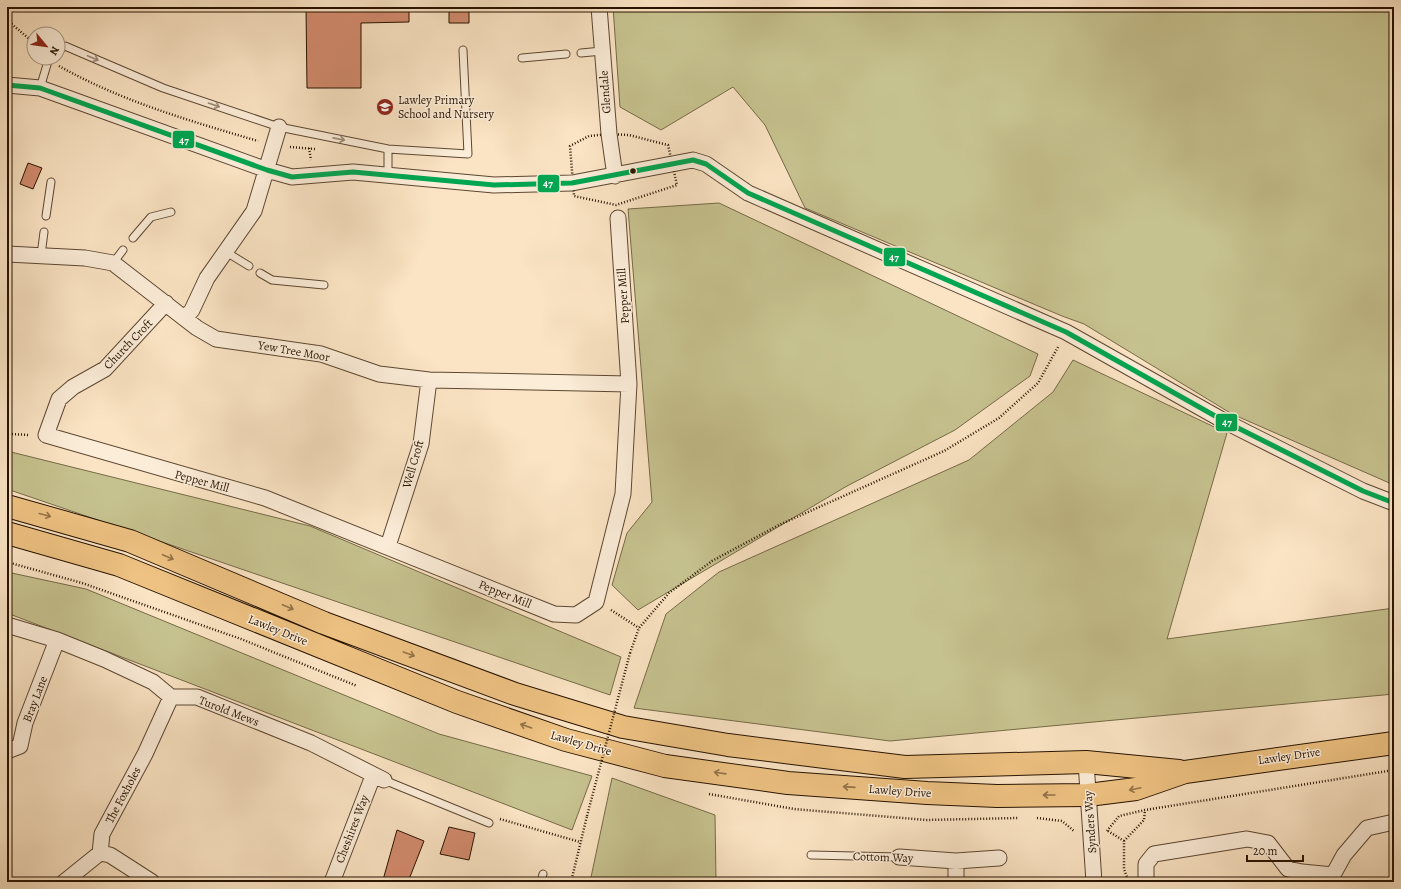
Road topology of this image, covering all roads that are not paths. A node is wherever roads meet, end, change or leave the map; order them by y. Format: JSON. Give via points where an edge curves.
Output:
{"nodes":[{"id":1,"x":599,"y":7,"type":"edge"},
{"id":2,"x":66,"y":46,"type":"edge"},
{"id":3,"x":463,"y":50,"type":"dead end"},
{"id":4,"x":602,"y":51,"type":"junction"},
{"id":5,"x":581,"y":53,"type":"dead end"},
{"id":6,"x":566,"y":54,"type":"dead end"},
{"id":7,"x":522,"y":58,"type":"dead end"},
{"id":8,"x":46,"y":66,"type":"edge"},
{"id":9,"x":7,"y":85,"type":"edge"},
{"id":10,"x":40,"y":88,"type":"junction"},
{"id":11,"x":279,"y":127,"type":"junction"},
{"id":12,"x":388,"y":149,"type":"junction"},
{"id":13,"x":267,"y":170,"type":"junction"},
{"id":14,"x":388,"y":176,"type":"junction"},
{"id":15,"x":615,"y":176,"type":"junction"},
{"id":16,"x":51,"y":182,"type":"dead end"},
{"id":17,"x":171,"y":212,"type":"dead end"},
{"id":18,"x":46,"y":216,"type":"dead end"},
{"id":19,"x":618,"y":218,"type":"dead end"},
{"id":20,"x":44,"y":232,"type":"dead end"},
{"id":21,"x":133,"y":238,"type":"dead end"},
{"id":22,"x":123,"y":250,"type":"dead end"},
{"id":23,"x":226,"y":252,"type":"junction"},
{"id":24,"x":7,"y":254,"type":"edge"},
{"id":25,"x":41,"y":256,"type":"junction"},
{"id":26,"x":113,"y":263,"type":"junction"},
{"id":27,"x":249,"y":266,"type":"dead end"},
{"id":28,"x":260,"y":273,"type":"dead end"},
{"id":29,"x":324,"y":285,"type":"dead end"},
{"id":30,"x":166,"y":303,"type":"junction"},
{"id":31,"x":185,"y":318,"type":"junction"},
{"id":32,"x":429,"y":380,"type":"junction"},
{"id":33,"x":629,"y":384,"type":"junction"},
{"id":34,"x":46,"y":436,"type":"joint"},
{"id":35,"x":1394,"y":503,"type":"edge"},
{"id":36,"x":7,"y":506,"type":"edge"},
{"id":37,"x":7,"y":533,"type":"edge"},
{"id":38,"x":388,"y":546,"type":"junction"},
{"id":39,"x":7,"y":625,"type":"edge"},
{"id":40,"x":57,"y":640,"type":"junction"},
{"id":41,"x":171,"y":697,"type":"junction"},
{"id":42,"x":1394,"y":743,"type":"edge"},
{"id":43,"x":7,"y":751,"type":"edge"},
{"id":44,"x":1086,"y":762,"type":"junction"},
{"id":45,"x":1185,"y":772,"type":"junction"},
{"id":46,"x":378,"y":778,"type":"junction"},
{"id":47,"x":1088,"y":795,"type":"junction"},
{"id":48,"x":1394,"y":822,"type":"edge"},
{"id":49,"x":489,"y":823,"type":"dead end"},
{"id":50,"x":100,"y":853,"type":"junction"},
{"id":51,"x":811,"y":855,"type":"dead end"},
{"id":52,"x":899,"y":857,"type":"joint"},
{"id":53,"x":999,"y":858,"type":"dead end"},
{"id":54,"x":956,"y":860,"type":"junction"},
{"id":55,"x":543,"y":874,"type":"dead end"},
{"id":56,"x":1334,"y":879,"type":"edge"},
{"id":57,"x":64,"y":882,"type":"edge"},
{"id":58,"x":152,"y":882,"type":"edge"},
{"id":59,"x":332,"y":882,"type":"edge"},
{"id":60,"x":541,"y":882,"type":"edge"},
{"id":61,"x":956,"y":882,"type":"edge"},
{"id":62,"x":1094,"y":882,"type":"edge"},
{"id":63,"x":1148,"y":882,"type":"edge"}],
"edges":[{"from":1,"to":4,"type":"street","name":"Glendale"},
{"from":2,"to":11,"type":"lane","one_way":true,"via":[[163,88]]},
{"from":3,"to":12,"type":"lane","via":[[468,154]]},
{"from":4,"to":5,"type":"lane"},
{"from":4,"to":15,"type":"street","name":"Glendale","via":[[608,134]]},
{"from":6,"to":7,"type":"lane"},
{"from":8,"to":10,"type":"lane"},
{"from":9,"to":10,"type":"street"},
{"from":10,"to":13,"type":"street"},
{"from":11,"to":12,"type":"lane","one_way":true},
{"from":11,"to":13,"type":"street"},
{"from":12,"to":14,"type":"lane"},
{"from":13,"to":14,"type":"street","via":[[292,177],[354,172]]},
{"from":13,"to":23,"type":"street","via":[[254,211]]},
{"from":14,"to":15,"type":"street","via":[[494,185],[572,184]]},
{"from":15,"to":35,"type":"street","via":[[693,160],[706,164],[748,193],[1066,332],[1224,421],[1363,491]]},
{"from":16,"to":18,"type":"lane"},
{"from":17,"to":21,"type":"lane","via":[[151,217]]},
{"from":19,"to":33,"type":"street","name":"Pepper Mill"},
{"from":20,"to":25,"type":"lane"},
{"from":22,"to":26,"type":"lane"},
{"from":23,"to":27,"type":"lane"},
{"from":23,"to":31,"type":"street"},
{"from":24,"to":25,"type":"street","name":"Yew Tree Moor"},
{"from":25,"to":26,"type":"street","name":"Yew Tree Moor","via":[[85,258]]},
{"from":26,"to":30,"type":"street","name":"Yew Tree Moor"},
{"from":28,"to":29,"type":"lane","via":[[272,280]]},
{"from":30,"to":31,"type":"street","name":"Yew Tree Moor"},
{"from":30,"to":34,"type":"street","name":"Church Croft","via":[[105,369],[73,387],[59,399]]},
{"from":31,"to":32,"type":"street","name":"Yew Tree Moor","via":[[216,339],[321,354],[379,374]]},
{"from":32,"to":33,"type":"street","name":"Yew Tree Moor"},
{"from":32,"to":38,"type":"street","name":"Well Croft","via":[[421,444]]},
{"from":33,"to":38,"type":"street","name":"Pepper Mill","via":[[623,494],[596,602],[576,615],[554,614]]},
{"from":34,"to":38,"type":"street","name":"Pepper Mill","via":[[265,498]]},
{"from":36,"to":44,"type":"main road","name":"Lawley Drive","one_way":true,"via":[[130,541],[324,623],[515,694],[623,727],[728,745],[905,767]]},
{"from":47,"to":37,"type":"main road","name":"Lawley Drive","one_way":true,"via":[[997,796],[927,793],[788,783],[665,766],[566,740],[457,702],[119,565]]},
{"from":39,"to":40,"type":"street"},
{"from":40,"to":41,"type":"street","via":[[153,682]]},
{"from":40,"to":43,"type":"street","name":"Bray Lane","via":[[25,723],[20,746]]},
{"from":41,"to":46,"type":"street","name":"Turold Mews","via":[[197,697],[311,743]]},
{"from":41,"to":50,"type":"street","name":"The Foxholes","via":[[142,761],[102,834]]},
{"from":42,"to":45,"type":"main road","name":"Lawley Drive"},
{"from":44,"to":45,"type":"main road","name":"Lawley Drive"},
{"from":44,"to":47,"type":"street","name":"Synders Way"},
{"from":45,"to":47,"type":"main road","name":"Lawley Drive","one_way":true,"via":[[1136,790]]},
{"from":46,"to":49,"type":"lane"},
{"from":46,"to":59,"type":"street","name":"Cheshires Way"},
{"from":47,"to":62,"type":"street","name":"Synders Way"},
{"from":48,"to":56,"type":"street","via":[[1367,828],[1344,856]]},
{"from":50,"to":57,"type":"street"},
{"from":50,"to":58,"type":"street","via":[[110,855]]},
{"from":51,"to":52,"type":"lane","name":"Cottom Way"},
{"from":52,"to":54,"type":"street","name":"Cottom Way"},
{"from":53,"to":54,"type":"street","name":"Cottom Way"},
{"from":54,"to":61,"type":"street"},
{"from":55,"to":60,"type":"lane"},
{"from":56,"to":63,"type":"street","via":[[1288,869],[1268,843],[1247,839],[1154,854],[1146,864]]}]}
